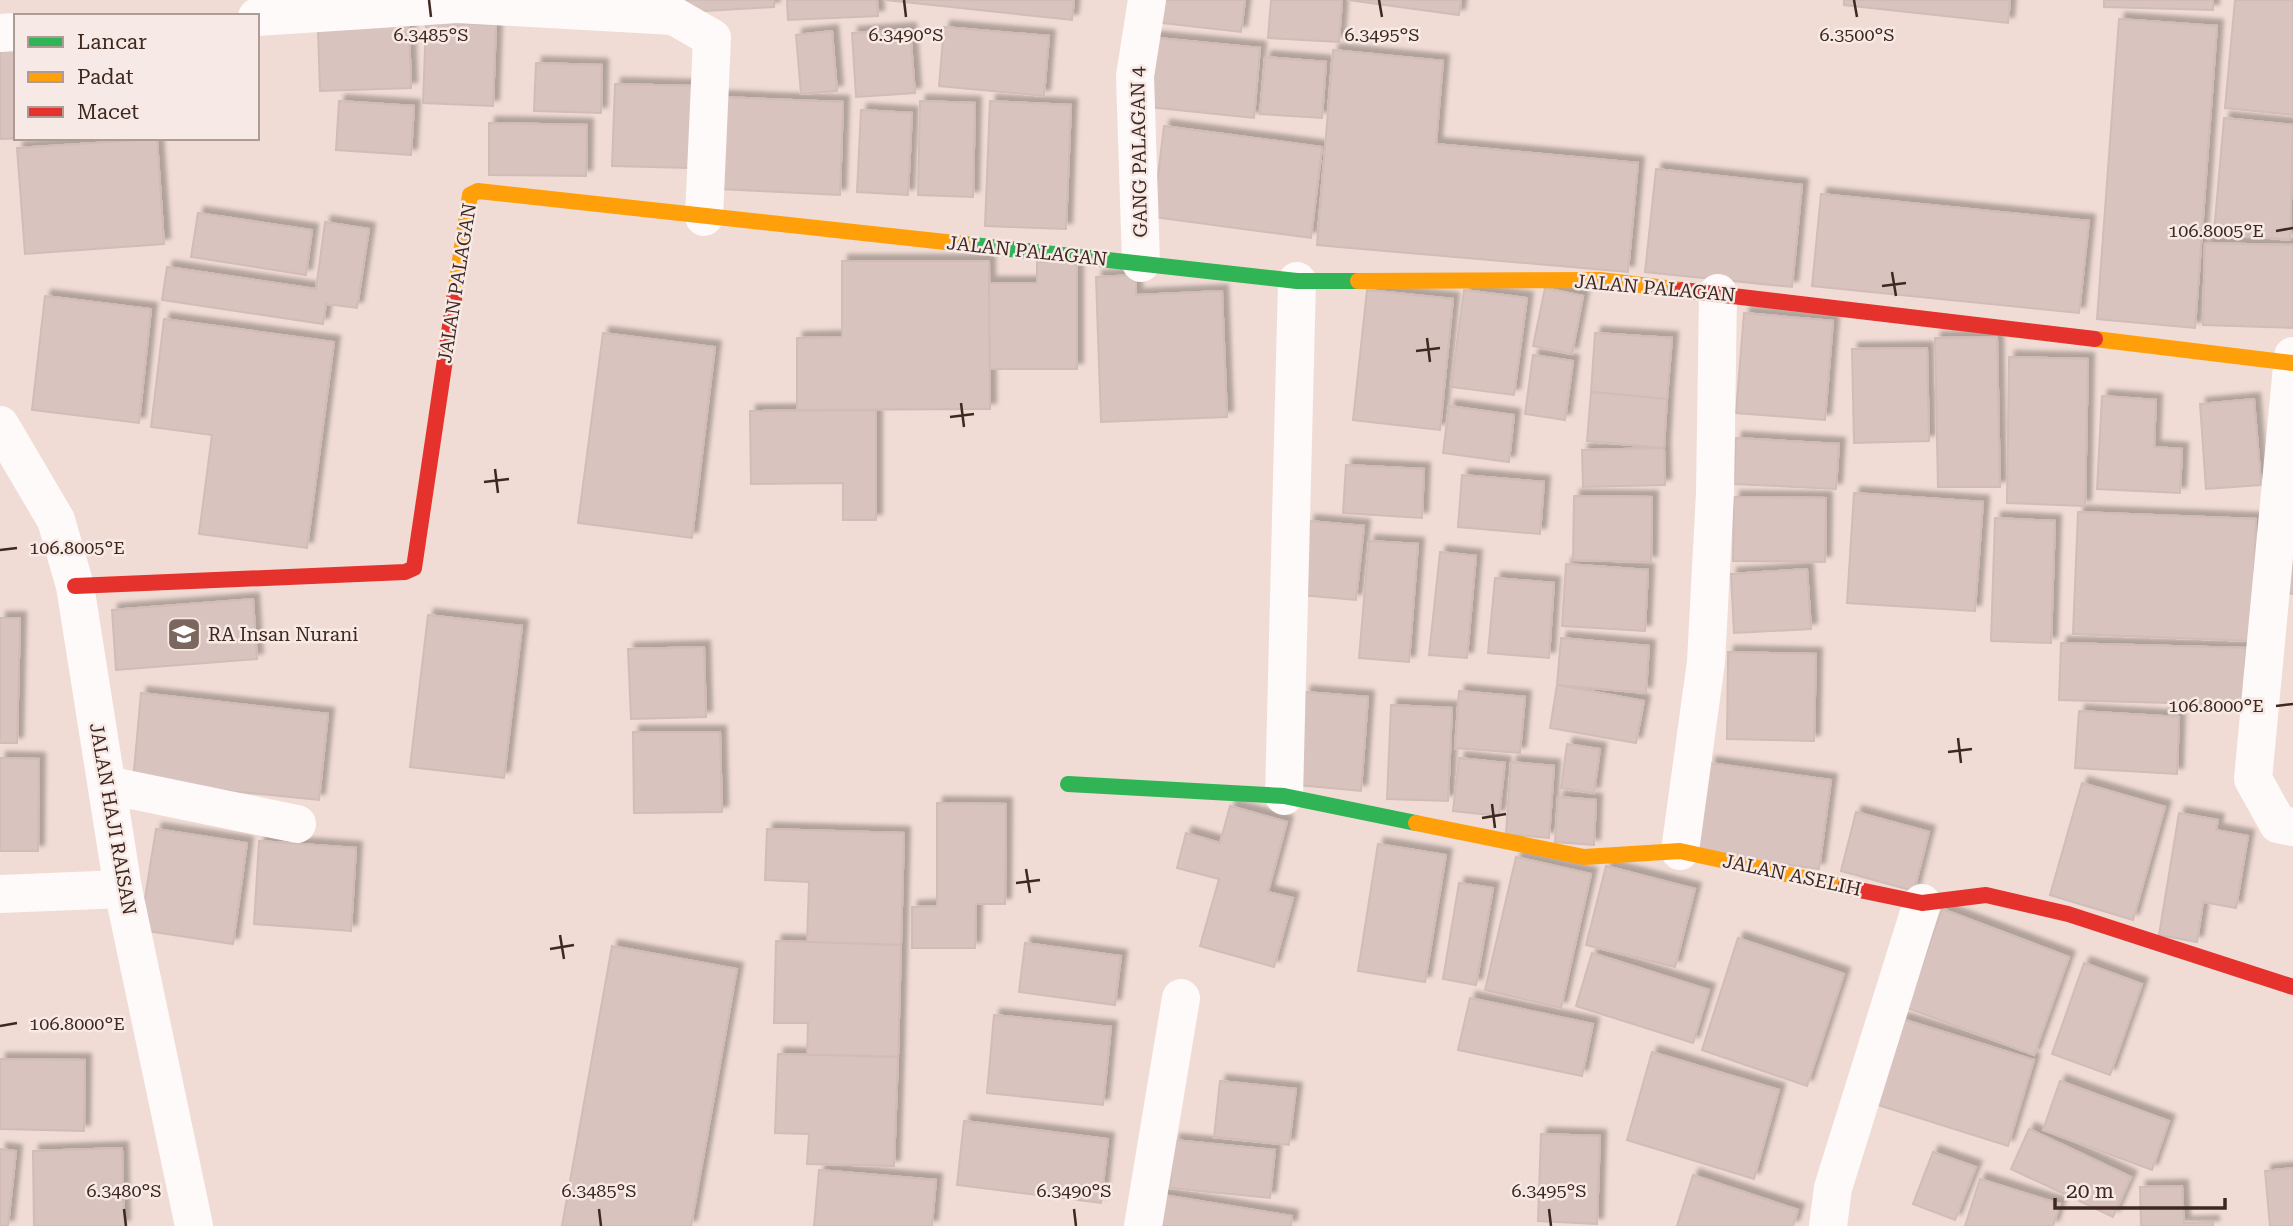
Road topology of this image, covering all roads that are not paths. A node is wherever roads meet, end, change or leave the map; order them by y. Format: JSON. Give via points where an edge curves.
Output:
{"nodes":[{"id":1,"x":1147,"y":0,"type":"edge"},
{"id":2,"x":259,"y":17,"type":"edge"},
{"id":3,"x":705,"y":217,"type":"junction"},
{"id":4,"x":1141,"y":263,"type":"junction"},
{"id":5,"x":1297,"y":281,"type":"junction"},
{"id":6,"x":1718,"y":293,"type":"junction"},
{"id":7,"x":2292,"y":359,"type":"edge"},
{"id":8,"x":0,"y":425,"type":"edge"},
{"id":9,"x":75,"y":586,"type":"junction"},
{"id":10,"x":1068,"y":784,"type":"dead end"},
{"id":11,"x":107,"y":785,"type":"junction"},
{"id":12,"x":1284,"y":796,"type":"junction"},
{"id":13,"x":297,"y":824,"type":"dead end"},
{"id":14,"x":2293,"y":827,"type":"edge"},
{"id":15,"x":1680,"y":850,"type":"junction"},
{"id":16,"x":123,"y":889,"type":"junction"},
{"id":17,"x":0,"y":894,"type":"edge"},
{"id":18,"x":1922,"y":903,"type":"junction"},
{"id":19,"x":2293,"y":987,"type":"edge"},
{"id":20,"x":1181,"y":998,"type":"dead end"},
{"id":21,"x":194,"y":1226,"type":"edge"},
{"id":22,"x":1143,"y":1226,"type":"edge"},
{"id":23,"x":1828,"y":1226,"type":"edge"}],
"edges":[{"from":1,"to":4,"type":"street","name":"GANG PALAGAN 4","via":[[1135,76]]},
{"from":2,"to":3,"type":"street","via":[[457,4],[674,16],[712,38]]},
{"from":3,"to":4,"type":"street","name":"JALAN PALAGAN"},
{"from":3,"to":9,"type":"street","name":"JALAN PALAGAN","via":[[471,193],[414,568],[408,572]]},
{"from":4,"to":5,"type":"street","name":"JALAN PALAGAN"},
{"from":5,"to":6,"type":"street","name":"JALAN PALAGAN","via":[[1600,280]]},
{"from":5,"to":12,"type":"street"},
{"from":6,"to":7,"type":"street","name":"JALAN PALAGAN"},
{"from":6,"to":15,"type":"street","via":[[1706,663]]},
{"from":7,"to":14,"type":"street","via":[[2253,779],[2278,824]]},
{"from":8,"to":9,"type":"street","name":"JALAN HAJI RAISAN","via":[[56,520]]},
{"from":9,"to":11,"type":"street","name":"JALAN HAJI RAISAN"},
{"from":10,"to":12,"type":"street","name":"JALAN ASELIH"},
{"from":11,"to":13,"type":"street"},
{"from":11,"to":16,"type":"street","name":"JALAN HAJI RAISAN"},
{"from":12,"to":15,"type":"street","name":"JALAN ASELIH","via":[[1584,857]]},
{"from":15,"to":18,"type":"street","name":"JALAN ASELIH"},
{"from":16,"to":17,"type":"street"},
{"from":16,"to":21,"type":"street","name":"JALAN HAJI RAISAN"},
{"from":18,"to":19,"type":"street","name":"JALAN ASELIH","via":[[1986,895],[2009,900],[2068,914]]},
{"from":18,"to":23,"type":"street","via":[[1833,1188]]},
{"from":20,"to":22,"type":"street"}]}
